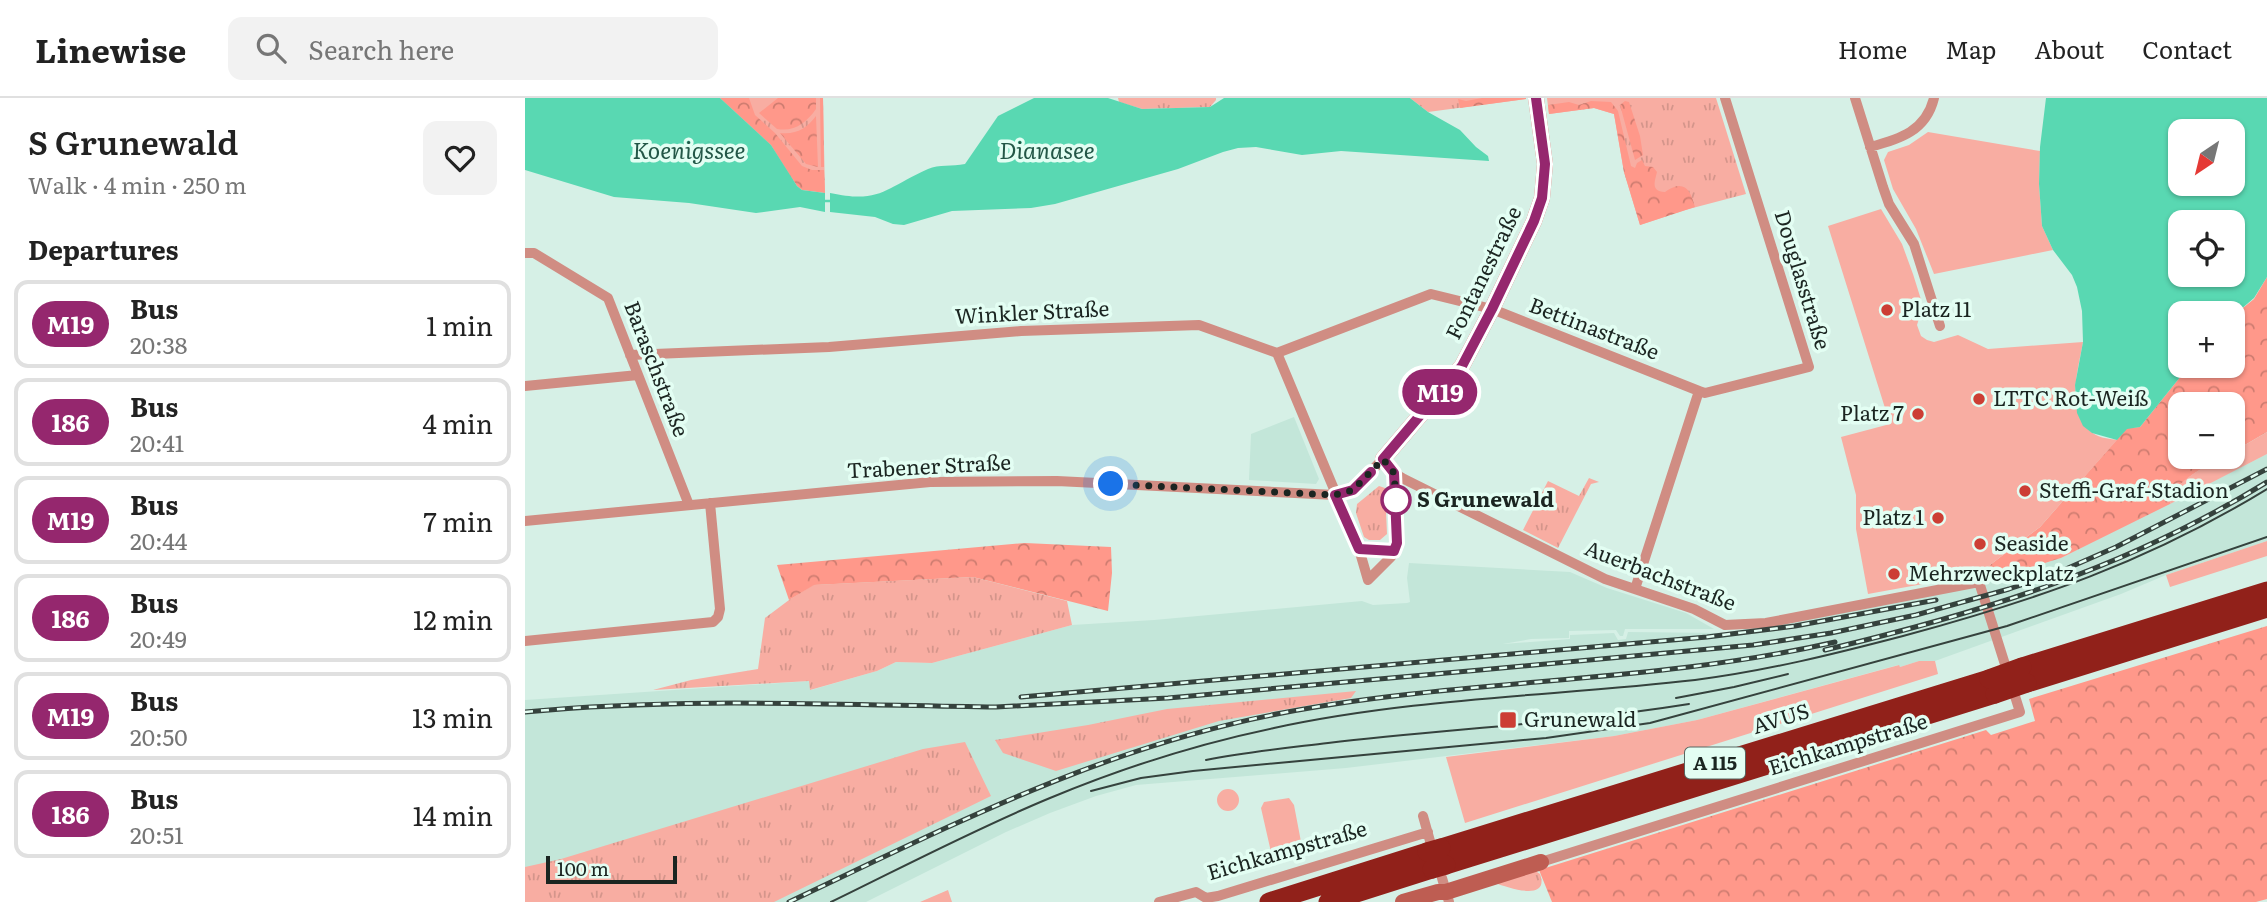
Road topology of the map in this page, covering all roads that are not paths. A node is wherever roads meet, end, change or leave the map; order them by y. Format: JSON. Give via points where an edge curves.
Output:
{"nodes":[{"id":1,"x":1537,"y":98,"type":"edge"},
{"id":2,"x":1725,"y":98,"type":"edge"},
{"id":3,"x":1855,"y":98,"type":"edge"},
{"id":4,"x":1934,"y":98,"type":"edge"},
{"id":5,"x":1870,"y":147,"type":"junction"},
{"id":6,"x":525,"y":253,"type":"edge"},
{"id":7,"x":1492,"y":309,"type":"junction"},
{"id":8,"x":1940,"y":326,"type":"dead end"},
{"id":9,"x":1277,"y":353,"type":"junction"},
{"id":10,"x":630,"y":355,"type":"junction"},
{"id":11,"x":638,"y":375,"type":"junction"},
{"id":12,"x":525,"y":386,"type":"edge"},
{"id":13,"x":1699,"y":391,"type":"junction"},
{"id":14,"x":1383,"y":459,"type":"junction"},
{"id":15,"x":1394,"y":473,"type":"junction"},
{"id":16,"x":1335,"y":495,"type":"junction"},
{"id":17,"x":710,"y":503,"type":"junction"},
{"id":18,"x":689,"y":505,"type":"junction"},
{"id":19,"x":525,"y":520,"type":"edge"},
{"id":20,"x":1359,"y":549,"type":"junction"},
{"id":21,"x":1394,"y":551,"type":"junction"},
{"id":22,"x":1635,"y":589,"type":"junction"},
{"id":23,"x":2267,"y":591,"type":"edge"},
{"id":24,"x":2267,"y":608,"type":"edge"},
{"id":25,"x":525,"y":641,"type":"edge"},
{"id":26,"x":2025,"y":675,"type":"junction"},
{"id":27,"x":2020,"y":712,"type":"joint"},
{"id":28,"x":1423,"y":816,"type":"dead end"},
{"id":29,"x":1541,"y":862,"type":"joint"},
{"id":30,"x":1438,"y":864,"type":"edge"},
{"id":31,"x":1159,"y":902,"type":"edge"},
{"id":32,"x":1269,"y":902,"type":"edge"},
{"id":33,"x":1328,"y":902,"type":"edge"},
{"id":34,"x":1403,"y":902,"type":"edge"}],
"edges":[{"from":1,"to":7,"type":"street","name":"Fontanestraße","via":[[1545,164],[1542,198]]},
{"from":2,"to":13,"type":"street","name":"Douglasstraße","via":[[1808,367]]},
{"from":3,"to":5,"type":"street"},
{"from":4,"to":5,"type":"street","via":[[1930,112],[1914,130]]},
{"from":5,"to":8,"type":"street","via":[[1889,204],[1914,244]]},
{"from":6,"to":10,"type":"street","name":"Baraschstraße","via":[[534,253],[608,298]]},
{"from":7,"to":9,"type":"street","name":"Bettinastraße","via":[[1431,294]]},
{"from":7,"to":13,"type":"street","name":"Bettinastraße"},
{"from":7,"to":14,"type":"street","name":"Fontanestraße","via":[[1462,366]]},
{"from":9,"to":10,"type":"street","name":"Winkler Straße","via":[[1199,325]]},
{"from":9,"to":16,"type":"street"},
{"from":10,"to":11,"type":"street","name":"Baraschstraße"},
{"from":11,"to":12,"type":"street"},
{"from":11,"to":18,"type":"street","name":"Baraschstraße"},
{"from":13,"to":22,"type":"street"},
{"from":14,"to":15,"type":"street","name":"Auerbachstraße"},
{"from":14,"to":16,"type":"street","name":"Fontanestraße","via":[[1353,490]]},
{"from":15,"to":21,"type":"street"},
{"from":15,"to":22,"type":"street","name":"Auerbachstraße","via":[[1557,556]]},
{"from":16,"to":17,"type":"street","name":"Trabener Straße","via":[[1057,481],[930,482]]},
{"from":16,"to":20,"type":"street"},
{"from":17,"to":18,"type":"street","name":"Trabener Straße"},
{"from":17,"to":25,"type":"street","via":[[720,609],[713,622]]},
{"from":18,"to":19,"type":"street","name":"Trabener Straße"},
{"from":20,"to":21,"type":"street"},
{"from":20,"to":21,"type":"street","via":[[1369,580]]},
{"from":22,"to":27,"type":"street","name":"Auerbachstraße","via":[[1694,609],[1721,624],[1738,626],[1979,582]]},
{"from":23,"to":26,"type":"highway","name":"AVUS","number":"A 115"},
{"from":24,"to":26,"type":"highway","name":"AVUS","number":"A 115"},
{"from":26,"to":30,"type":"highway","name":"AVUS","number":"A 115","bridge":true},
{"from":27,"to":29,"type":"street","name":"Eichkampstraße"},
{"from":28,"to":30,"type":"street"},
{"from":29,"to":30,"type":"street","name":"Eichkampstraße"},
{"from":30,"to":31,"type":"street","name":"Eichkampstraße","via":[[1206,898],[1196,892]]},
{"from":30,"to":32,"type":"highway","name":"AVUS","number":"A 115"},
{"from":30,"to":33,"type":"highway","name":"AVUS","number":"A 115"},
{"from":30,"to":34,"type":"street","name":"Eichkampstraße","via":[[1438,892]]}]}
